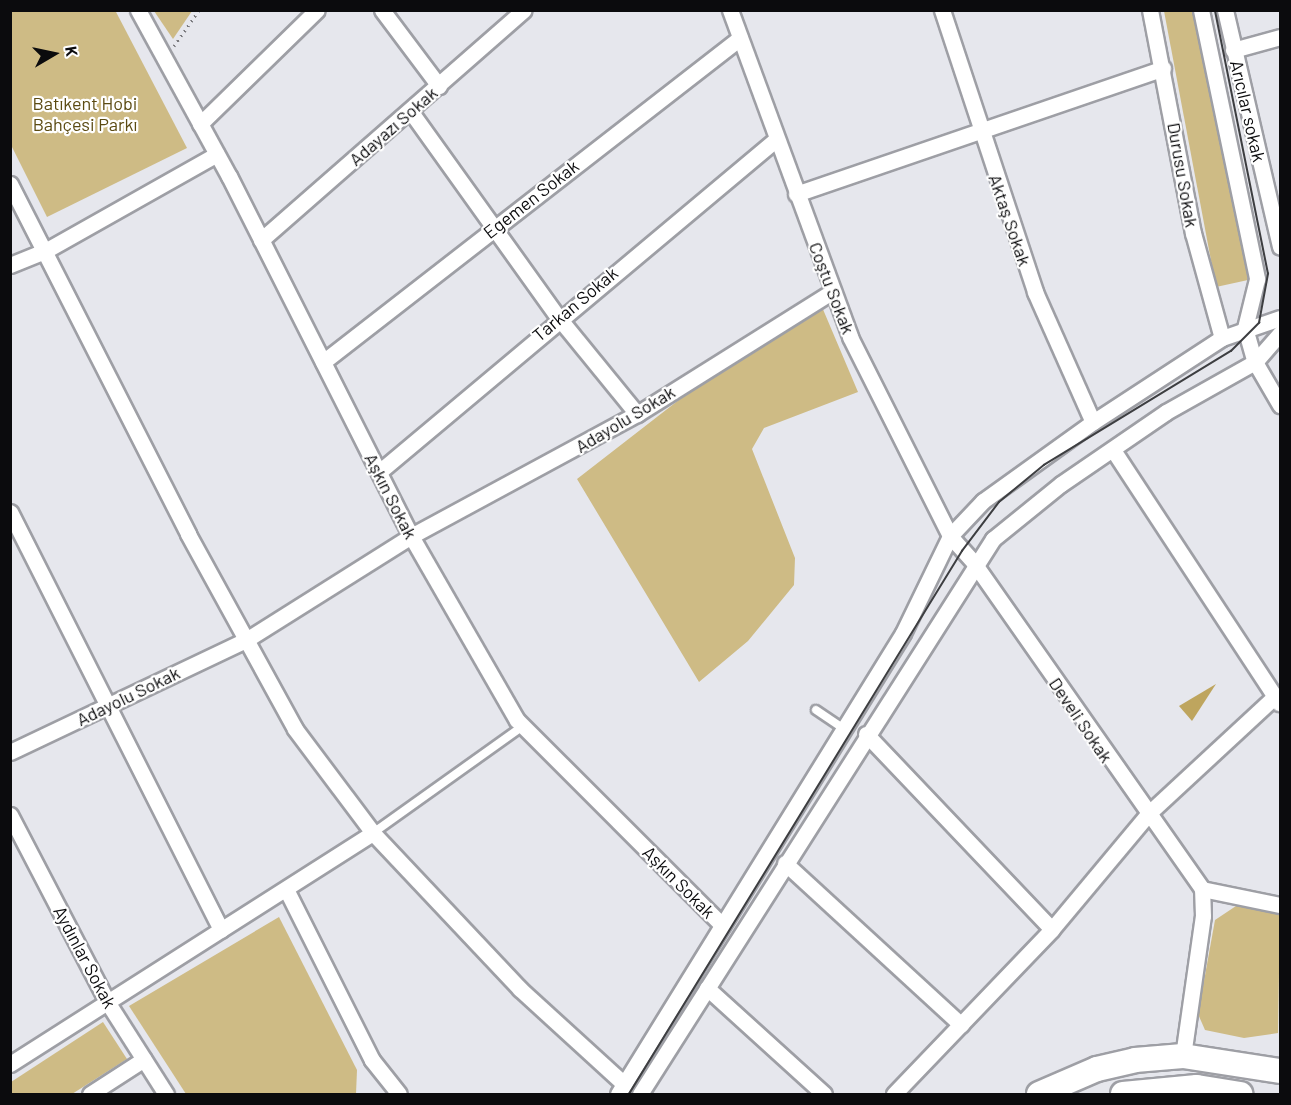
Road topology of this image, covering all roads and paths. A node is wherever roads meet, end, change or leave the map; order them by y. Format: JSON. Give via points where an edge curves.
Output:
{"nodes":[{"id":1,"x":138,"y":10,"type":"edge"},
{"id":2,"x":199,"y":10,"type":"edge"},
{"id":3,"x":317,"y":10,"type":"edge"},
{"id":4,"x":382,"y":10,"type":"edge"},
{"id":5,"x":524,"y":10,"type":"edge"},
{"id":6,"x":730,"y":10,"type":"edge"},
{"id":7,"x":942,"y":10,"type":"edge"},
{"id":8,"x":1150,"y":10,"type":"edge"},
{"id":9,"x":1201,"y":10,"type":"edge"},
{"id":10,"x":1226,"y":10,"type":"edge"},
{"id":11,"x":1281,"y":37,"type":"edge"},
{"id":12,"x":740,"y":38,"type":"junction"},
{"id":13,"x":1233,"y":50,"type":"junction"},
{"id":14,"x":166,"y":58,"type":"junction"},
{"id":15,"x":1163,"y":68,"type":"junction"},
{"id":16,"x":439,"y":86,"type":"junction"},
{"id":17,"x":411,"y":112,"type":"junction"},
{"id":18,"x":200,"y":124,"type":"junction"},
{"id":19,"x":980,"y":134,"type":"junction"},
{"id":20,"x":774,"y":141,"type":"junction"},
{"id":21,"x":217,"y":154,"type":"junction"},
{"id":22,"x":10,"y":184,"type":"edge"},
{"id":23,"x":796,"y":194,"type":"junction"},
{"id":24,"x":494,"y":228,"type":"junction"},
{"id":25,"x":261,"y":240,"type":"junction"},
{"id":26,"x":1281,"y":247,"type":"edge"},
{"id":27,"x":45,"y":251,"type":"junction"},
{"id":28,"x":10,"y":264,"type":"edge"},
{"id":29,"x":833,"y":291,"type":"junction"},
{"id":30,"x":558,"y":317,"type":"junction"},
{"id":31,"x":1281,"y":318,"type":"edge"},
{"id":32,"x":1245,"y":328,"type":"junction"},
{"id":33,"x":1281,"y":333,"type":"edge"},
{"id":34,"x":1222,"y":338,"type":"junction"},
{"id":35,"x":323,"y":362,"type":"junction"},
{"id":36,"x":1255,"y":362,"type":"junction"},
{"id":37,"x":1281,"y":405,"type":"edge"},
{"id":38,"x":637,"y":414,"type":"junction"},
{"id":39,"x":1094,"y":422,"type":"junction"},
{"id":40,"x":1113,"y":450,"type":"junction"},
{"id":41,"x":379,"y":472,"type":"junction"},
{"id":42,"x":10,"y":512,"type":"edge"},
{"id":43,"x":950,"y":536,"type":"junction"},
{"id":44,"x":411,"y":537,"type":"junction"},
{"id":45,"x":962,"y":551,"type":"joint"},
{"id":46,"x":974,"y":563,"type":"junction"},
{"id":47,"x":246,"y":640,"type":"junction"},
{"id":48,"x":1276,"y":701,"type":"edge"},
{"id":49,"x":106,"y":707,"type":"junction"},
{"id":50,"x":816,"y":710,"type":"dead end"},
{"id":51,"x":523,"y":726,"type":"junction"},
{"id":52,"x":844,"y":729,"type":"junction"},
{"id":53,"x":866,"y":734,"type":"junction"},
{"id":54,"x":10,"y":752,"type":"edge"},
{"id":55,"x":1148,"y":814,"type":"junction"},
{"id":56,"x":10,"y":815,"type":"edge"},
{"id":57,"x":373,"y":833,"type":"junction"},
{"id":58,"x":785,"y":862,"type":"junction"},
{"id":59,"x":1202,"y":889,"type":"junction"},
{"id":60,"x":287,"y":891,"type":"junction"},
{"id":61,"x":1281,"y":904,"type":"edge"},
{"id":62,"x":722,"y":925,"type":"junction"},
{"id":63,"x":1052,"y":929,"type":"junction"},
{"id":64,"x":221,"y":930,"type":"junction"},
{"id":65,"x":707,"y":988,"type":"junction"},
{"id":66,"x":108,"y":1003,"type":"junction"},
{"id":67,"x":961,"y":1025,"type":"junction"},
{"id":68,"x":1183,"y":1056,"type":"junction"},
{"id":69,"x":144,"y":1059,"type":"junction"},
{"id":70,"x":10,"y":1064,"type":"edge"},
{"id":71,"x":1275,"y":1066,"type":"edge"},
{"id":72,"x":621,"y":1090,"type":"edge"},
{"id":73,"x":398,"y":1094,"type":"edge"},
{"id":74,"x":90,"y":1095,"type":"edge"},
{"id":75,"x":166,"y":1095,"type":"edge"},
{"id":76,"x":640,"y":1095,"type":"edge"},
{"id":77,"x":824,"y":1095,"type":"edge"},
{"id":78,"x":894,"y":1095,"type":"edge"},
{"id":79,"x":1039,"y":1095,"type":"edge"},
{"id":80,"x":1123,"y":1095,"type":"edge"},
{"id":81,"x":1240,"y":1095,"type":"edge"}],
"edges":[{"from":1,"to":14,"type":"street","name":"Aşkın Sokak"},
{"from":2,"to":14,"type":"path"},
{"from":3,"to":18,"type":"street"},
{"from":4,"to":16,"type":"street"},
{"from":5,"to":16,"type":"street","name":"Adayazı Sokak"},
{"from":6,"to":12,"type":"street","name":"Coştu Sokak"},
{"from":7,"to":19,"type":"street","name":"Aktaş Sokak"},
{"from":8,"to":15,"type":"street","name":"Durusu Sokak"},
{"from":9,"to":32,"type":"street","via":[[1257,279]]},
{"from":10,"to":13,"type":"street","name":"Arıcılar sokak"},
{"from":11,"to":13,"type":"street"},
{"from":12,"to":20,"type":"street","name":"Coştu Sokak"},
{"from":12,"to":24,"type":"street","name":"Egemen Sokak"},
{"from":13,"to":26,"type":"street","name":"Arıcılar sokak"},
{"from":14,"to":18,"type":"street","name":"Aşkın Sokak"},
{"from":15,"to":19,"type":"street"},
{"from":15,"to":34,"type":"street","name":"Durusu Sokak","via":[[1193,233]]},
{"from":16,"to":17,"type":"street","name":"Adayazı Sokak"},
{"from":17,"to":24,"type":"street"},
{"from":17,"to":25,"type":"street","name":"Adayazı Sokak"},
{"from":18,"to":21,"type":"street","name":"Aşkın Sokak"},
{"from":19,"to":23,"type":"street"},
{"from":19,"to":39,"type":"street","name":"Aktaş Sokak","via":[[1035,292]]},
{"from":20,"to":23,"type":"street","name":"Coştu Sokak"},
{"from":20,"to":30,"type":"street","name":"Tarkan Sokak"},
{"from":21,"to":25,"type":"street","name":"Aşkın Sokak"},
{"from":21,"to":27,"type":"street"},
{"from":22,"to":27,"type":"street"},
{"from":23,"to":29,"type":"street","name":"Coştu Sokak"},
{"from":24,"to":30,"type":"street"},
{"from":24,"to":35,"type":"street","name":"Egemen Sokak"},
{"from":25,"to":35,"type":"street","name":"Aşkın Sokak"},
{"from":27,"to":28,"type":"street"},
{"from":27,"to":47,"type":"street"},
{"from":29,"to":38,"type":"street","name":"Adayolu Sokak"},
{"from":29,"to":43,"type":"street","name":"Coştu Sokak"},
{"from":30,"to":38,"type":"street"},
{"from":30,"to":41,"type":"street","name":"Tarkan Sokak"},
{"from":31,"to":32,"type":"street"},
{"from":32,"to":34,"type":"street"},
{"from":32,"to":36,"type":"street"},
{"from":33,"to":36,"type":"street"},
{"from":34,"to":39,"type":"street"},
{"from":35,"to":41,"type":"street","name":"Aşkın Sokak"},
{"from":36,"to":37,"type":"street"},
{"from":36,"to":40,"type":"street"},
{"from":38,"to":44,"type":"street","name":"Adayolu Sokak"},
{"from":39,"to":43,"type":"street","via":[[983,501]]},
{"from":40,"to":46,"type":"street","via":[[1029,505]]},
{"from":40,"to":48,"type":"street"},
{"from":41,"to":44,"type":"street","name":"Aşkın Sokak"},
{"from":42,"to":49,"type":"street"},
{"from":43,"to":45,"type":"street","name":"Coştu Sokak"},
{"from":43,"to":52,"type":"street","via":[[923,596]]},
{"from":44,"to":47,"type":"street","name":"Adayolu Sokak"},
{"from":44,"to":51,"type":"street","name":"Aşkın Sokak"},
{"from":45,"to":46,"type":"street","name":"Develi Sokak"},
{"from":46,"to":53,"type":"street"},
{"from":46,"to":55,"type":"street","name":"Develi Sokak"},
{"from":47,"to":49,"type":"street","name":"Adayolu Sokak"},
{"from":47,"to":57,"type":"street","via":[[295,729]]},
{"from":48,"to":55,"type":"street"},
{"from":49,"to":54,"type":"street","name":"Adayolu Sokak"},
{"from":49,"to":64,"type":"street"},
{"from":50,"to":52,"type":"lane"},
{"from":51,"to":57,"type":"lane"},
{"from":51,"to":62,"type":"street","name":"Aşkın Sokak"},
{"from":52,"to":62,"type":"street"},
{"from":53,"to":58,"type":"street"},
{"from":53,"to":63,"type":"street"},
{"from":55,"to":59,"type":"street","name":"Develi Sokak"},
{"from":55,"to":63,"type":"street"},
{"from":56,"to":66,"type":"street","name":"Aydınlar Sokak"},
{"from":57,"to":60,"type":"street"},
{"from":57,"to":72,"type":"street","via":[[519,989]]},
{"from":58,"to":65,"type":"street"},
{"from":58,"to":67,"type":"street"},
{"from":59,"to":61,"type":"street"},
{"from":59,"to":68,"type":"street"},
{"from":60,"to":64,"type":"street"},
{"from":60,"to":73,"type":"street","via":[[372,1060]]},
{"from":62,"to":72,"type":"street"},
{"from":63,"to":67,"type":"street"},
{"from":64,"to":66,"type":"street"},
{"from":65,"to":76,"type":"street"},
{"from":65,"to":77,"type":"street"},
{"from":66,"to":69,"type":"street","name":"Aydınlar Sokak"},
{"from":66,"to":70,"type":"street"},
{"from":67,"to":78,"type":"street"},
{"from":68,"to":71,"type":"main road"},
{"from":68,"to":79,"type":"main road","via":[[1096,1069]]},
{"from":69,"to":74,"type":"street"},
{"from":69,"to":75,"type":"street","name":"Aydınlar Sokak"},
{"from":80,"to":81,"type":"main road","via":[[1197,1087]]}]}
